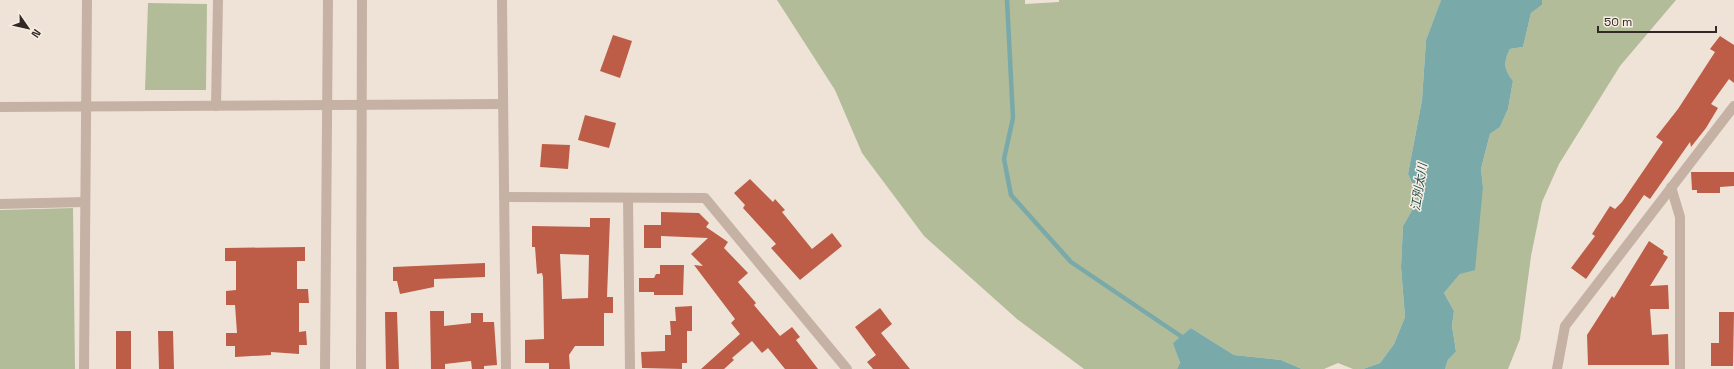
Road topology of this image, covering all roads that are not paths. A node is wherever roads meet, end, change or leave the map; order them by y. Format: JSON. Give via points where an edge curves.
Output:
{"nodes":[{"id":1,"x":87,"y":0,"type":"edge"},
{"id":2,"x":218,"y":0,"type":"edge"},
{"id":3,"x":328,"y":0,"type":"edge"},
{"id":4,"x":362,"y":0,"type":"edge"},
{"id":5,"x":502,"y":0,"type":"edge"},
{"id":6,"x":362,"y":104,"type":"junction"},
{"id":7,"x":503,"y":104,"type":"junction"},
{"id":8,"x":327,"y":105,"type":"junction"},
{"id":9,"x":216,"y":106,"type":"junction"},
{"id":10,"x":1734,"y":106,"type":"edge"},
{"id":11,"x":0,"y":107,"type":"edge"},
{"id":12,"x":86,"y":107,"type":"junction"},
{"id":13,"x":1672,"y":187,"type":"junction"},
{"id":14,"x":504,"y":197,"type":"junction"},
{"id":15,"x":628,"y":198,"type":"junction"},
{"id":16,"x":85,"y":202,"type":"junction"},
{"id":17,"x":0,"y":204,"type":"edge"},
{"id":18,"x":84,"y":369,"type":"edge"},
{"id":19,"x":325,"y":369,"type":"edge"},
{"id":20,"x":361,"y":369,"type":"edge"},
{"id":21,"x":506,"y":369,"type":"edge"},
{"id":22,"x":630,"y":369,"type":"edge"},
{"id":23,"x":847,"y":369,"type":"edge"},
{"id":24,"x":1557,"y":369,"type":"edge"},
{"id":25,"x":1680,"y":369,"type":"edge"}],
"edges":[{"from":1,"to":12,"type":"street"},
{"from":2,"to":9,"type":"street"},
{"from":3,"to":8,"type":"street"},
{"from":4,"to":6,"type":"street"},
{"from":5,"to":7,"type":"street"},
{"from":6,"to":7,"type":"street"},
{"from":6,"to":8,"type":"street"},
{"from":6,"to":20,"type":"street"},
{"from":7,"to":14,"type":"street"},
{"from":8,"to":9,"type":"street"},
{"from":8,"to":19,"type":"street"},
{"from":9,"to":12,"type":"street"},
{"from":10,"to":13,"type":"street"},
{"from":11,"to":12,"type":"street"},
{"from":12,"to":16,"type":"street"},
{"from":13,"to":24,"type":"street","via":[[1565,326]]},
{"from":13,"to":25,"type":"street","via":[[1680,217]]},
{"from":14,"to":15,"type":"street"},
{"from":14,"to":21,"type":"street"},
{"from":15,"to":22,"type":"street"},
{"from":15,"to":23,"type":"street","via":[[705,198]]},
{"from":16,"to":17,"type":"street"},
{"from":16,"to":18,"type":"street"}]}
